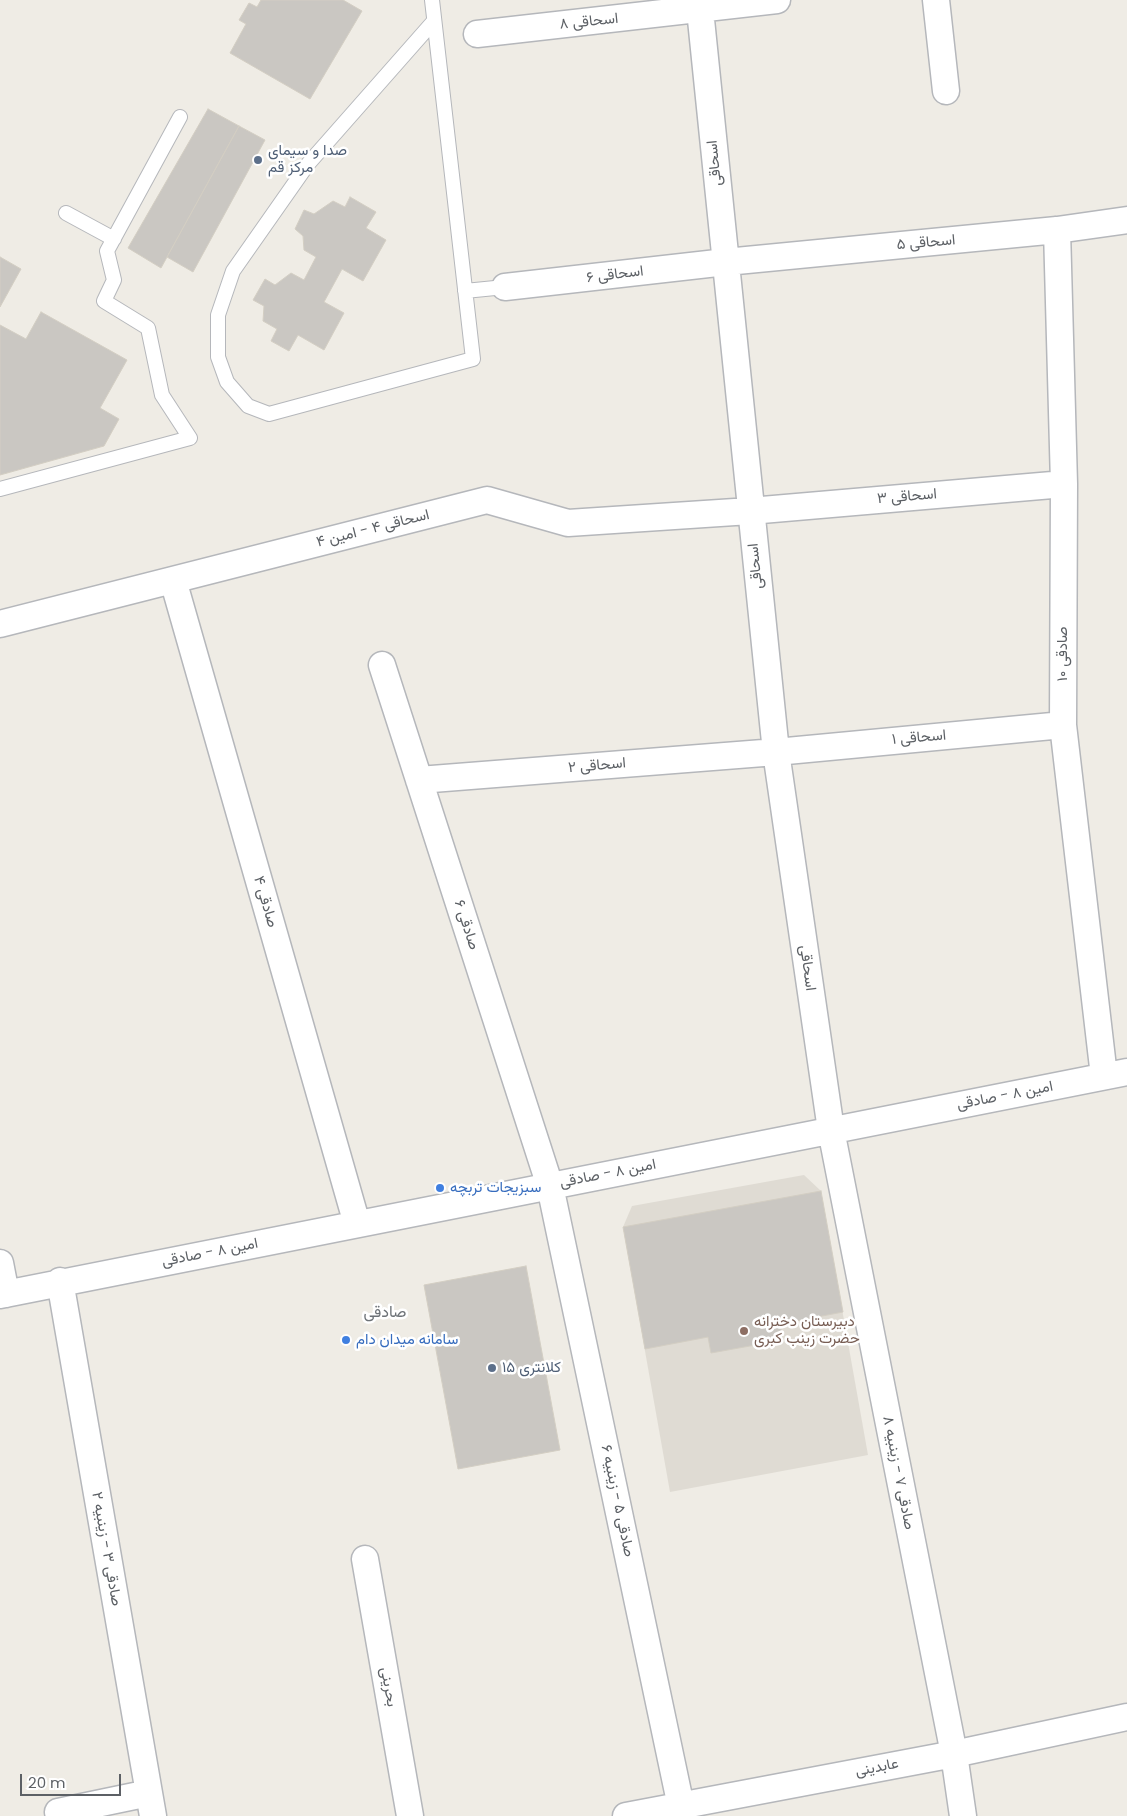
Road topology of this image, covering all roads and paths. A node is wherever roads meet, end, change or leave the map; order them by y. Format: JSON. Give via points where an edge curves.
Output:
{"nodes":[{"id":1,"x":432,"y":0,"type":"edge"},
{"id":2,"x":777,"y":0,"type":"edge"},
{"id":3,"x":936,"y":0,"type":"edge"},
{"id":4,"x":699,"y":5,"type":"edge"},
{"id":5,"x":434,"y":21,"type":"junction"},
{"id":6,"x":477,"y":34,"type":"dead end"},
{"id":7,"x":946,"y":91,"type":"dead end"},
{"id":8,"x":180,"y":117,"type":"dead end"},
{"id":9,"x":66,"y":212,"type":"dead end"},
{"id":10,"x":1127,"y":220,"type":"edge"},
{"id":11,"x":1057,"y":230,"type":"junction"},
{"id":12,"x":114,"y":239,"type":"junction"},
{"id":13,"x":726,"y":262,"type":"junction"},
{"id":14,"x":505,"y":287,"type":"joint"},
{"id":15,"x":465,"y":291,"type":"junction"},
{"id":16,"x":1064,"y":484,"type":"junction"},
{"id":17,"x":0,"y":489,"type":"edge"},
{"id":18,"x":750,"y":510,"type":"junction"},
{"id":19,"x":173,"y":580,"type":"junction"},
{"id":20,"x":0,"y":624,"type":"edge"},
{"id":21,"x":382,"y":665,"type":"dead end"},
{"id":22,"x":1063,"y":725,"type":"junction"},
{"id":23,"x":776,"y":752,"type":"junction"},
{"id":24,"x":419,"y":780,"type":"junction"},
{"id":25,"x":1115,"y":1074,"type":"edge"},
{"id":26,"x":831,"y":1130,"type":"junction"},
{"id":27,"x":550,"y":1186,"type":"junction"},
{"id":28,"x":357,"y":1224,"type":"junction"},
{"id":29,"x":0,"y":1263,"type":"edge"},
{"id":30,"x":60,"y":1281,"type":"junction"},
{"id":31,"x":3,"y":1294,"type":"edge"},
{"id":32,"x":365,"y":1559,"type":"dead end"},
{"id":33,"x":1127,"y":1717,"type":"edge"},
{"id":34,"x":954,"y":1754,"type":"junction"},
{"id":35,"x":151,"y":1804,"type":"edge"},
{"id":36,"x":682,"y":1810,"type":"edge"},
{"id":37,"x":58,"y":1812,"type":"dead end"},
{"id":38,"x":410,"y":1816,"type":"edge"},
{"id":39,"x":626,"y":1816,"type":"edge"},
{"id":40,"x":963,"y":1816,"type":"edge"}],
"edges":[{"from":1,"to":5,"type":"lane"},
{"from":2,"to":4,"type":"street","name":"اسحاقی ۸"},
{"from":3,"to":7,"type":"street"},
{"from":4,"to":6,"type":"street","name":"اسحاقی ۸"},
{"from":4,"to":13,"type":"street","name":"اسحاقی"},
{"from":5,"to":15,"type":"lane"},
{"from":5,"to":15,"type":"lane","via":[[308,164],[233,271],[218,315],[218,357],[227,382],[248,406],[269,414],[474,359]]},
{"from":8,"to":12,"type":"lane"},
{"from":9,"to":12,"type":"lane"},
{"from":10,"to":11,"type":"street","name":"اسحاقی ۵"},
{"from":11,"to":13,"type":"street","name":"اسحاقی ۵"},
{"from":11,"to":16,"type":"street","name":"صادقی ۱۰"},
{"from":12,"to":17,"type":"lane","via":[[107,251],[114,280],[104,301],[148,328],[162,395],[190,438]]},
{"from":13,"to":14,"type":"street","name":"اسحاقی ۶"},
{"from":13,"to":18,"type":"street","name":"اسحاقی"},
{"from":14,"to":15,"type":"lane"},
{"from":16,"to":18,"type":"street","name":"اسحاقی ۳"},
{"from":16,"to":22,"type":"street","name":"صادقی ۱۰"},
{"from":18,"to":19,"type":"street","name":"اسحاقی ۴ - امین ۴","via":[[568,523],[488,500]]},
{"from":18,"to":23,"type":"street","name":"اسحاقی"},
{"from":19,"to":20,"type":"street","name":"اسحاقی ۴ - امین ۴"},
{"from":19,"to":28,"type":"street","name":"صادقی ۴"},
{"from":21,"to":24,"type":"street","name":"صادقی ۶"},
{"from":22,"to":23,"type":"street","name":"اسحاقی ۱"},
{"from":22,"to":25,"type":"street","name":"صادقی ۱۰"},
{"from":23,"to":24,"type":"street","name":"اسحاقی ۲"},
{"from":23,"to":26,"type":"street","name":"اسحاقی"},
{"from":24,"to":27,"type":"street","name":"صادقی ۶"},
{"from":25,"to":26,"type":"street","name":"امین ۸ - صادقی"},
{"from":26,"to":27,"type":"street","name":"امین ۸ - صادقی"},
{"from":26,"to":34,"type":"street","name":"صادقی ۷ - زینبیه ۸"},
{"from":27,"to":28,"type":"street","name":"امین ۸ - صادقی"},
{"from":27,"to":36,"type":"street","name":"صادقی ۵ - زینبیه ۶"},
{"from":28,"to":30,"type":"street","name":"امین ۸ - صادقی"},
{"from":29,"to":31,"type":"street"},
{"from":30,"to":31,"type":"street","name":"امین ۸ - صادقی"},
{"from":30,"to":35,"type":"street","name":"صادقی ۳ - زینبیه ۲"},
{"from":32,"to":38,"type":"street","name":"بحرینی"},
{"from":33,"to":34,"type":"street","name":"عابدینی"},
{"from":34,"to":36,"type":"street","name":"عابدینی"},
{"from":34,"to":40,"type":"street","name":"صادقی ۷ - زینبیه ۸"},
{"from":35,"to":37,"type":"street"},
{"from":36,"to":39,"type":"street","name":"عابدینی"}]}
